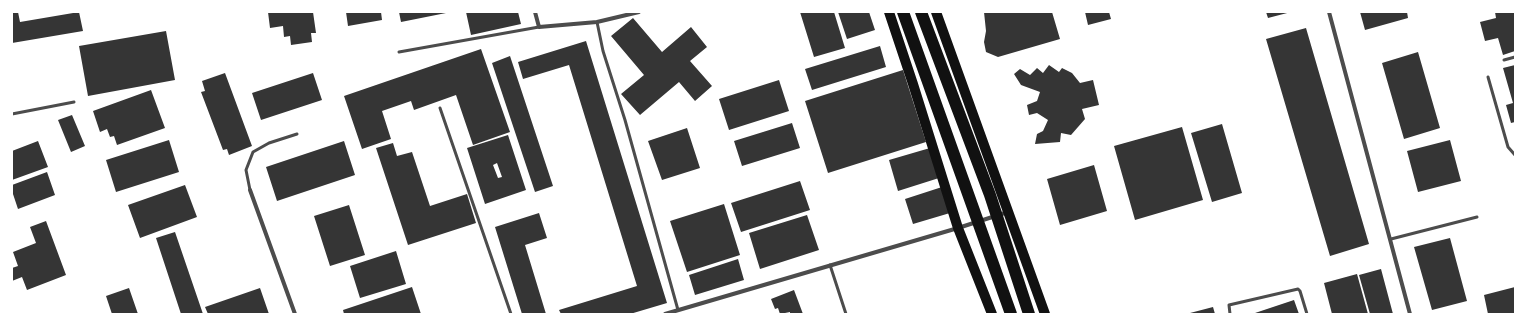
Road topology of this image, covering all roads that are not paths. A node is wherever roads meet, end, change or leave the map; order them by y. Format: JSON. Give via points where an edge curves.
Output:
{"nodes":[{"id":1,"x":535,"y":12,"type":"edge"},
{"id":2,"x":639,"y":12,"type":"edge"},
{"id":3,"x":889,"y":12,"type":"edge"},
{"id":4,"x":903,"y":12,"type":"edge"},
{"id":5,"x":922,"y":12,"type":"edge"},
{"id":6,"x":936,"y":12,"type":"edge"},
{"id":7,"x":1329,"y":12,"type":"edge"},
{"id":8,"x":597,"y":22,"type":"junction"},
{"id":9,"x":539,"y":27,"type":"junction"},
{"id":10,"x":399,"y":52,"type":"dead end"},
{"id":11,"x":1515,"y":57,"type":"edge"},
{"id":12,"x":1504,"y":60,"type":"dead end"},
{"id":13,"x":1488,"y":77,"type":"dead end"},
{"id":14,"x":74,"y":102,"type":"dead end"},
{"id":15,"x":440,"y":108,"type":"dead end"},
{"id":16,"x":12,"y":114,"type":"edge"},
{"id":17,"x":297,"y":134,"type":"dead end"},
{"id":18,"x":1515,"y":155,"type":"edge"},
{"id":19,"x":250,"y":190,"type":"joint"},
{"id":20,"x":1008,"y":211,"type":"junction"},
{"id":21,"x":1477,"y":217,"type":"dead end"},
{"id":22,"x":958,"y":228,"type":"junction"},
{"id":23,"x":1391,"y":239,"type":"junction"},
{"id":24,"x":830,"y":265,"type":"junction"},
{"id":25,"x":678,"y":310,"type":"junction"},
{"id":26,"x":296,"y":314,"type":"edge"},
{"id":27,"x":511,"y":314,"type":"edge"},
{"id":28,"x":665,"y":314,"type":"edge"},
{"id":29,"x":846,"y":314,"type":"edge"},
{"id":30,"x":992,"y":314,"type":"edge"},
{"id":31,"x":1011,"y":314,"type":"edge"},
{"id":32,"x":1029,"y":314,"type":"edge"},
{"id":33,"x":1045,"y":314,"type":"edge"},
{"id":34,"x":1230,"y":314,"type":"edge"},
{"id":35,"x":1307,"y":314,"type":"edge"},
{"id":36,"x":1410,"y":314,"type":"edge"}],
"edges":[{"from":1,"to":9,"type":"street"},
{"from":2,"to":8,"type":"street"},
{"from":3,"to":22,"type":"main road"},
{"from":4,"to":31,"type":"highway"},
{"from":5,"to":32,"type":"highway","via":[[990,195]]},
{"from":6,"to":20,"type":"main road"},
{"from":7,"to":23,"type":"street"},
{"from":8,"to":9,"type":"street"},
{"from":8,"to":25,"type":"lane","via":[[603,51]]},
{"from":9,"to":10,"type":"lane"},
{"from":11,"to":12,"type":"lane"},
{"from":13,"to":18,"type":"lane","via":[[1508,147]]},
{"from":14,"to":16,"type":"lane"},
{"from":15,"to":27,"type":"lane"},
{"from":17,"to":19,"type":"lane","via":[[269,143],[253,152],[246,170]]},
{"from":19,"to":26,"type":"street"},
{"from":20,"to":22,"type":"street"},
{"from":20,"to":33,"type":"main road"},
{"from":21,"to":23,"type":"lane"},
{"from":22,"to":24,"type":"street"},
{"from":22,"to":30,"type":"main road"},
{"from":23,"to":36,"type":"street"},
{"from":24,"to":25,"type":"street"},
{"from":24,"to":29,"type":"lane"},
{"from":25,"to":28,"type":"street"},
{"from":34,"to":35,"type":"lane","via":[[1229,305],[1298,289]]}]}
